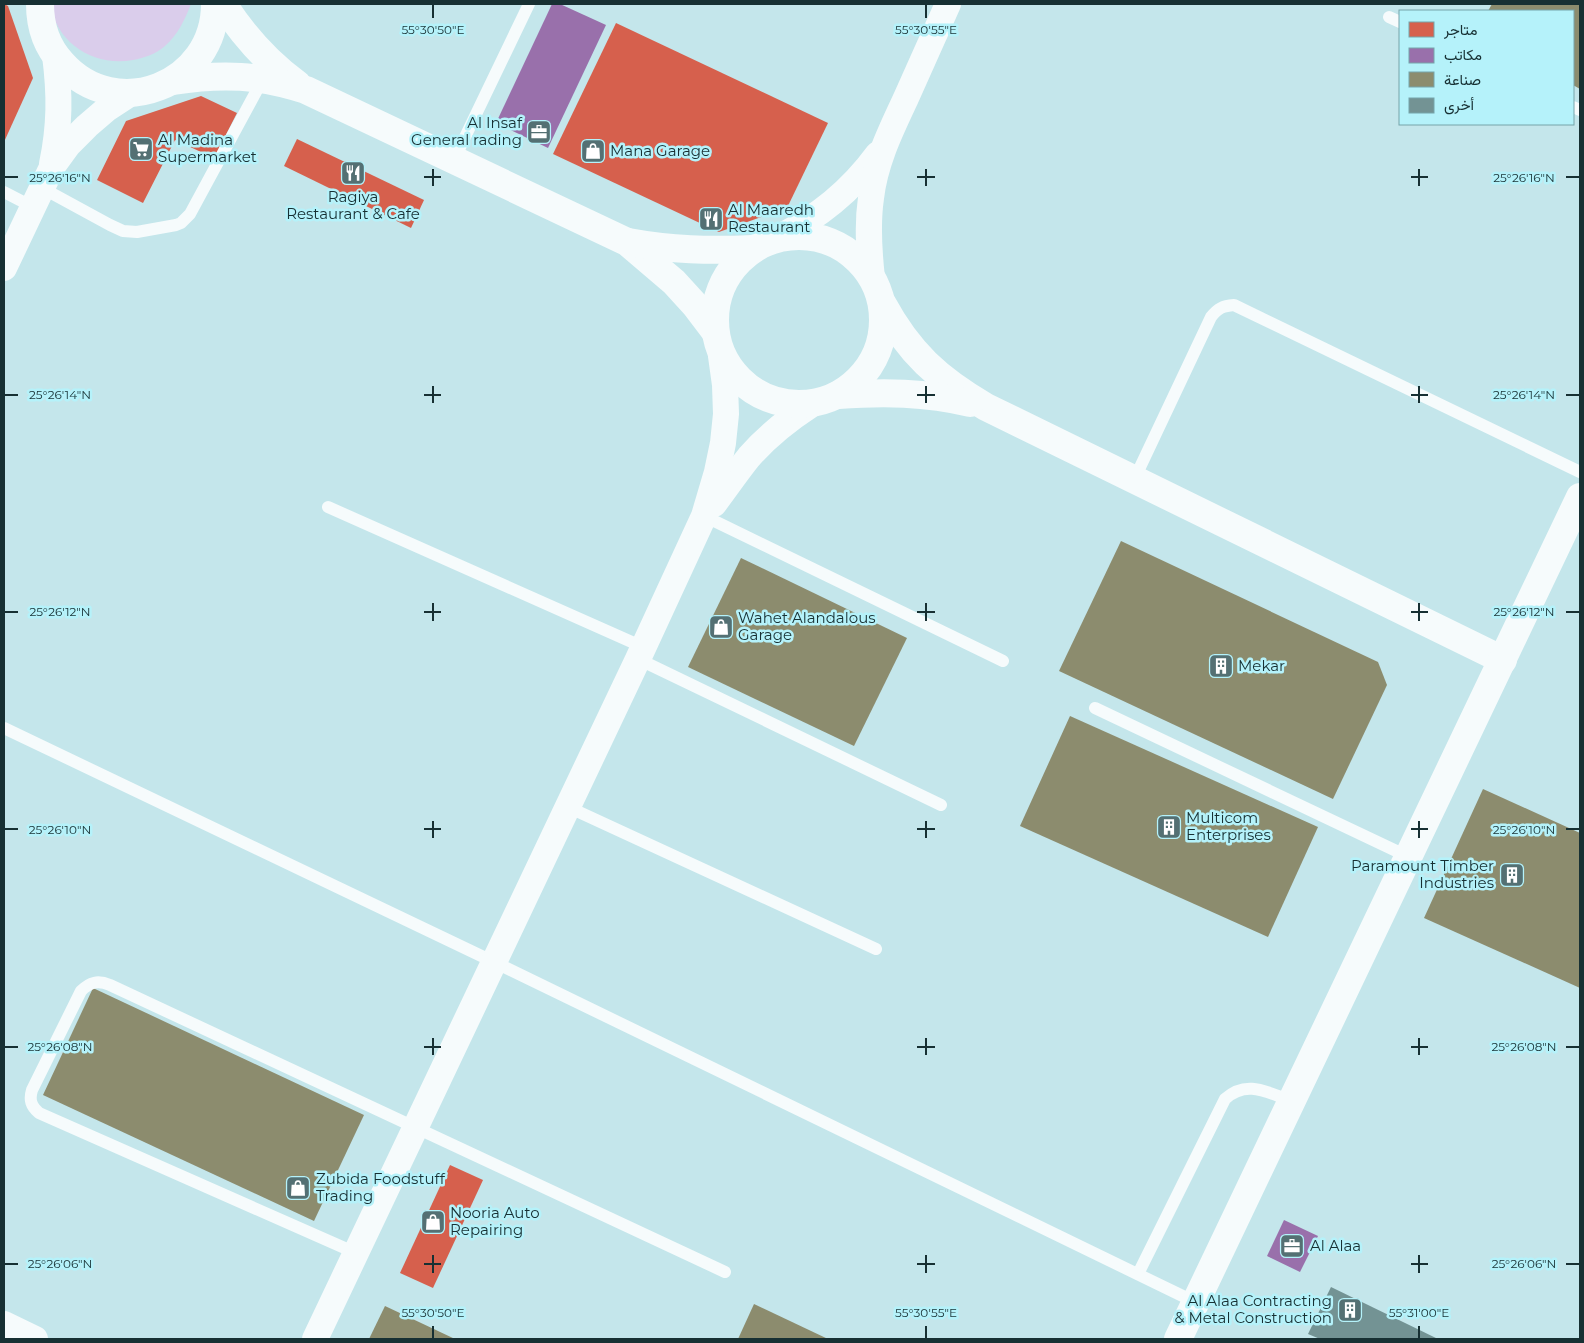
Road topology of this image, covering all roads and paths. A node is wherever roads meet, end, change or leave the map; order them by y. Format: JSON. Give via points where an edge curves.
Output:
{"nodes":[{"id":1,"x":215,"y":4,"type":"edge"},
{"id":2,"x":223,"y":4,"type":"edge"},
{"id":3,"x":529,"y":4,"type":"edge"},
{"id":4,"x":948,"y":4,"type":"edge"},
{"id":5,"x":38,"y":7,"type":"edge"},
{"id":6,"x":55,"y":56,"type":"junction"},
{"id":7,"x":263,"y":79,"type":"junction"},
{"id":8,"x":173,"y":80,"type":"junction"},
{"id":9,"x":306,"y":90,"type":"junction"},
{"id":10,"x":131,"y":94,"type":"junction"},
{"id":11,"x":884,"y":146,"type":"junction"},
{"id":12,"x":454,"y":160,"type":"junction"},
{"id":13,"x":42,"y":187,"type":"junction"},
{"id":14,"x":4,"y":192,"type":"edge"},
{"id":15,"x":778,"y":238,"type":"junction"},
{"id":16,"x":627,"y":242,"type":"junction"},
{"id":17,"x":754,"y":249,"type":"junction"},
{"id":18,"x":4,"y":268,"type":"edge"},
{"id":19,"x":872,"y":278,"type":"junction"},
{"id":20,"x":882,"y":303,"type":"junction"},
{"id":21,"x":714,"y":330,"type":"junction"},
{"id":22,"x":722,"y":356,"type":"junction"},
{"id":23,"x":838,"y":395,"type":"junction"},
{"id":24,"x":812,"y":404,"type":"junction"},
{"id":25,"x":986,"y":407,"type":"junction"},
{"id":26,"x":1580,"y":472,"type":"edge"},
{"id":27,"x":1134,"y":480,"type":"junction"},
{"id":28,"x":1580,"y":497,"type":"edge"},
{"id":29,"x":328,"y":507,"type":"dead end"},
{"id":30,"x":704,"y":516,"type":"junction"},
{"id":31,"x":641,"y":653,"type":"junction"},
{"id":32,"x":1503,"y":660,"type":"junction"},
{"id":33,"x":1002,"y":661,"type":"dead end"},
{"id":34,"x":1094,"y":708,"type":"dead end"},
{"id":35,"x":4,"y":728,"type":"edge"},
{"id":36,"x":941,"y":805,"type":"dead end"},
{"id":37,"x":568,"y":807,"type":"junction"},
{"id":38,"x":1409,"y":857,"type":"junction"},
{"id":39,"x":876,"y":949,"type":"dead end"},
{"id":40,"x":494,"y":962,"type":"junction"},
{"id":41,"x":1292,"y":1101,"type":"junction"},
{"id":42,"x":416,"y":1127,"type":"junction"},
{"id":43,"x":356,"y":1253,"type":"junction"},
{"id":44,"x":725,"y":1272,"type":"dead end"},
{"id":45,"x":1138,"y":1274,"type":"junction"},
{"id":46,"x":1195,"y":1302,"type":"junction"},
{"id":47,"x":4,"y":1324,"type":"edge"},
{"id":48,"x":35,"y":1339,"type":"edge"},
{"id":49,"x":315,"y":1339,"type":"edge"},
{"id":50,"x":1178,"y":1339,"type":"edge"}],
"edges":[{"from":1,"to":8,"type":"street","via":[[212,28],[204,48],[191,66]]},
{"from":2,"to":9,"type":"street","via":[[257,49]]},
{"from":3,"to":12,"type":"lane"},
{"from":4,"to":11,"type":"street"},
{"from":5,"to":6,"type":"street","via":[[45,36]]},
{"from":6,"to":10,"type":"street","via":[[88,84],[109,92]]},
{"from":6,"to":13,"type":"street","via":[[60,112],[57,140]]},
{"from":7,"to":8,"type":"street","via":[[218,75]]},
{"from":7,"to":9,"type":"street"},
{"from":7,"to":13,"type":"lane","via":[[193,208],[176,225],[137,232],[123,231]]},
{"from":8,"to":10,"type":"street","via":[[153,90]]},
{"from":9,"to":12,"type":"street"},
{"from":10,"to":13,"type":"street","via":[[108,108],[68,145]]},
{"from":11,"to":15,"type":"street","via":[[848,189],[827,208]]},
{"from":11,"to":19,"type":"street","via":[[871,198],[869,251]]},
{"from":12,"to":16,"type":"street"},
{"from":13,"to":14,"type":"lane"},
{"from":13,"to":18,"type":"street"},
{"from":15,"to":17,"type":"street"},
{"from":15,"to":19,"type":"street","via":[[822,239],[842,247],[859,260]]},
{"from":16,"to":17,"type":"street","via":[[690,250]]},
{"from":16,"to":21,"type":"street","via":[[674,282]]},
{"from":17,"to":21,"type":"street","via":[[735,264],[722,284],[715,306]]},
{"from":19,"to":20,"type":"street"},
{"from":20,"to":23,"type":"street","via":[[884,325],[880,347],[856,383]]},
{"from":20,"to":25,"type":"street","via":[[894,325],[925,364],[964,395]]},
{"from":21,"to":22,"type":"street"},
{"from":22,"to":24,"type":"street","via":[[750,389],[776,401]]},
{"from":22,"to":30,"type":"street","via":[[726,414],[723,443]]},
{"from":23,"to":24,"type":"street"},
{"from":23,"to":25,"type":"street","via":[[908,394]]},
{"from":24,"to":30,"type":"street","via":[[768,437]]},
{"from":25,"to":27,"type":"street"},
{"from":26,"to":27,"type":"lane","via":[[1234,305],[1224,306],[1211,317]]},
{"from":27,"to":32,"type":"street"},
{"from":28,"to":32,"type":"street"},
{"from":29,"to":31,"type":"lane"},
{"from":30,"to":31,"type":"street"},
{"from":30,"to":33,"type":"lane"},
{"from":31,"to":36,"type":"lane"},
{"from":31,"to":37,"type":"street"},
{"from":32,"to":38,"type":"street"},
{"from":34,"to":38,"type":"lane"},
{"from":35,"to":40,"type":"lane"},
{"from":37,"to":39,"type":"lane"},
{"from":37,"to":40,"type":"street"},
{"from":38,"to":41,"type":"street"},
{"from":40,"to":42,"type":"street"},
{"from":40,"to":45,"type":"lane"},
{"from":41,"to":45,"type":"lane","via":[[1248,1088],[1240,1089],[1225,1099]]},
{"from":41,"to":46,"type":"street"},
{"from":42,"to":43,"type":"street"},
{"from":42,"to":43,"type":"lane","via":[[102,982],[86,985],[81,991],[32,1090],[31,1103],[39,1113]]},
{"from":42,"to":44,"type":"lane"},
{"from":43,"to":49,"type":"street"},
{"from":45,"to":46,"type":"lane"},
{"from":46,"to":50,"type":"street"},
{"from":47,"to":48,"type":"street"}]}
